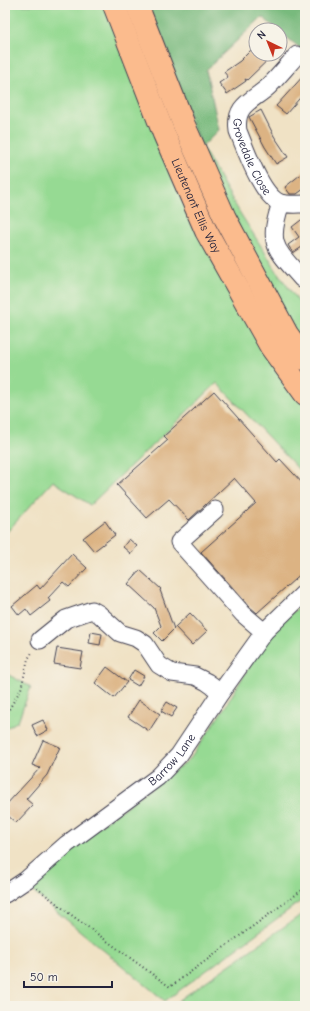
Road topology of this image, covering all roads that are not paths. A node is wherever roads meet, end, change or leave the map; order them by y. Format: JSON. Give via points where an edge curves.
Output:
{"nodes":[{"id":1,"x":114,"y":5,"type":"edge"},
{"id":2,"x":137,"y":5,"type":"edge"},
{"id":3,"x":297,"y":55,"type":"dead end"},
{"id":4,"x":282,"y":203,"type":"junction"},
{"id":5,"x":305,"y":204,"type":"edge"},
{"id":6,"x":302,"y":279,"type":"dead end"},
{"id":7,"x":305,"y":359,"type":"edge"},
{"id":8,"x":305,"y":394,"type":"edge"},
{"id":9,"x":215,"y":510,"type":"dead end"},
{"id":10,"x":305,"y":592,"type":"edge"},
{"id":11,"x":264,"y":632,"type":"junction"},
{"id":12,"x":40,"y":640,"type":"road end"},
{"id":13,"x":221,"y":692,"type":"junction"},
{"id":14,"x":5,"y":894,"type":"edge"}],
"edges":[{"from":1,"to":8,"type":"main road","name":"Lieutenant Ellis Way","via":[[164,134],[206,231],[271,347]]},
{"from":2,"to":7,"type":"main road","name":"Lieutenant Ellis Way","via":[[184,125],[225,218],[287,334]]},
{"from":3,"to":4,"type":"street","name":"Grovedale Close","via":[[270,85],[244,105],[237,123],[238,132],[260,182],[270,196]]},
{"from":4,"to":5,"type":"street","name":"Grovedale Close"},
{"from":4,"to":6,"type":"street","via":[[275,223],[275,243],[282,256]]},
{"from":9,"to":11,"type":"street","via":[[179,542],[243,614]]},
{"from":10,"to":11,"type":"street","name":"Barrow Lane"},
{"from":11,"to":13,"type":"street","name":"Barrow Lane"},
{"from":12,"to":13,"type":"street","via":[[66,619],[92,610],[120,633],[145,644],[159,665],[172,673],[196,676]]},
{"from":13,"to":14,"type":"street","name":"Barrow Lane","via":[[179,755],[158,777]]}]}
